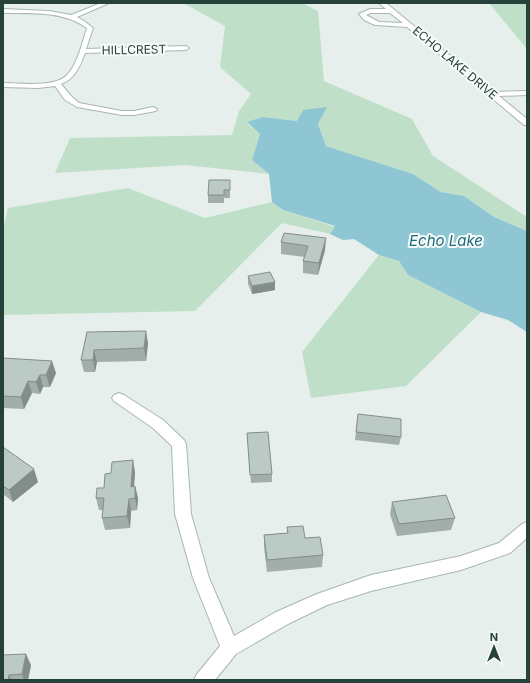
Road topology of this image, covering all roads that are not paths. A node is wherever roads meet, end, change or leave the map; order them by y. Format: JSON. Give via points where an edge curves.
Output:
{"nodes":[{"id":1,"x":106,"y":3,"type":"edge"},
{"id":2,"x":382,"y":3,"type":"edge"},
{"id":3,"x":3,"y":11,"type":"edge"},
{"id":4,"x":392,"y":11,"type":"junction"},
{"id":5,"x":69,"y":18,"type":"junction"},
{"id":6,"x":409,"y":25,"type":"junction"},
{"id":7,"x":186,"y":48,"type":"dead end"},
{"id":8,"x":82,"y":51,"type":"junction"},
{"id":9,"x":57,"y":84,"type":"junction"},
{"id":10,"x":3,"y":85,"type":"edge"},
{"id":11,"x":527,"y":92,"type":"edge"},
{"id":12,"x":492,"y":94,"type":"junction"},
{"id":13,"x":153,"y":108,"type":"dead end"},
{"id":14,"x":527,"y":123,"type":"edge"},
{"id":15,"x":119,"y":398,"type":"dead end"},
{"id":16,"x":527,"y":529,"type":"edge"},
{"id":17,"x":230,"y":648,"type":"junction"},
{"id":18,"x":203,"y":680,"type":"edge"}],
"edges":[{"from":1,"to":5,"type":"street"},
{"from":2,"to":4,"type":"street","name":"ECHO LAKE DRIVE"},
{"from":3,"to":5,"type":"street","via":[[46,12]]},
{"from":4,"to":6,"type":"street","name":"ECHO LAKE DRIVE"},
{"from":4,"to":6,"type":"street","via":[[370,11],[362,14],[373,22]]},
{"from":5,"to":8,"type":"street","via":[[90,28]]},
{"from":6,"to":12,"type":"street","name":"ECHO LAKE DRIVE"},
{"from":7,"to":8,"type":"street","name":"HILLCREST"},
{"from":8,"to":9,"type":"street","via":[[69,77]]},
{"from":9,"to":10,"type":"street"},
{"from":9,"to":13,"type":"street","via":[[68,98],[78,105],[122,113]]},
{"from":11,"to":12,"type":"street"},
{"from":12,"to":14,"type":"street","name":"ECHO LAKE DRIVE"},
{"from":15,"to":17,"type":"street","via":[[158,424],[179,444],[183,514],[201,578]]},
{"from":16,"to":17,"type":"street","via":[[504,548],[460,563],[371,583],[322,599],[282,618]]},
{"from":17,"to":18,"type":"street"}]}
